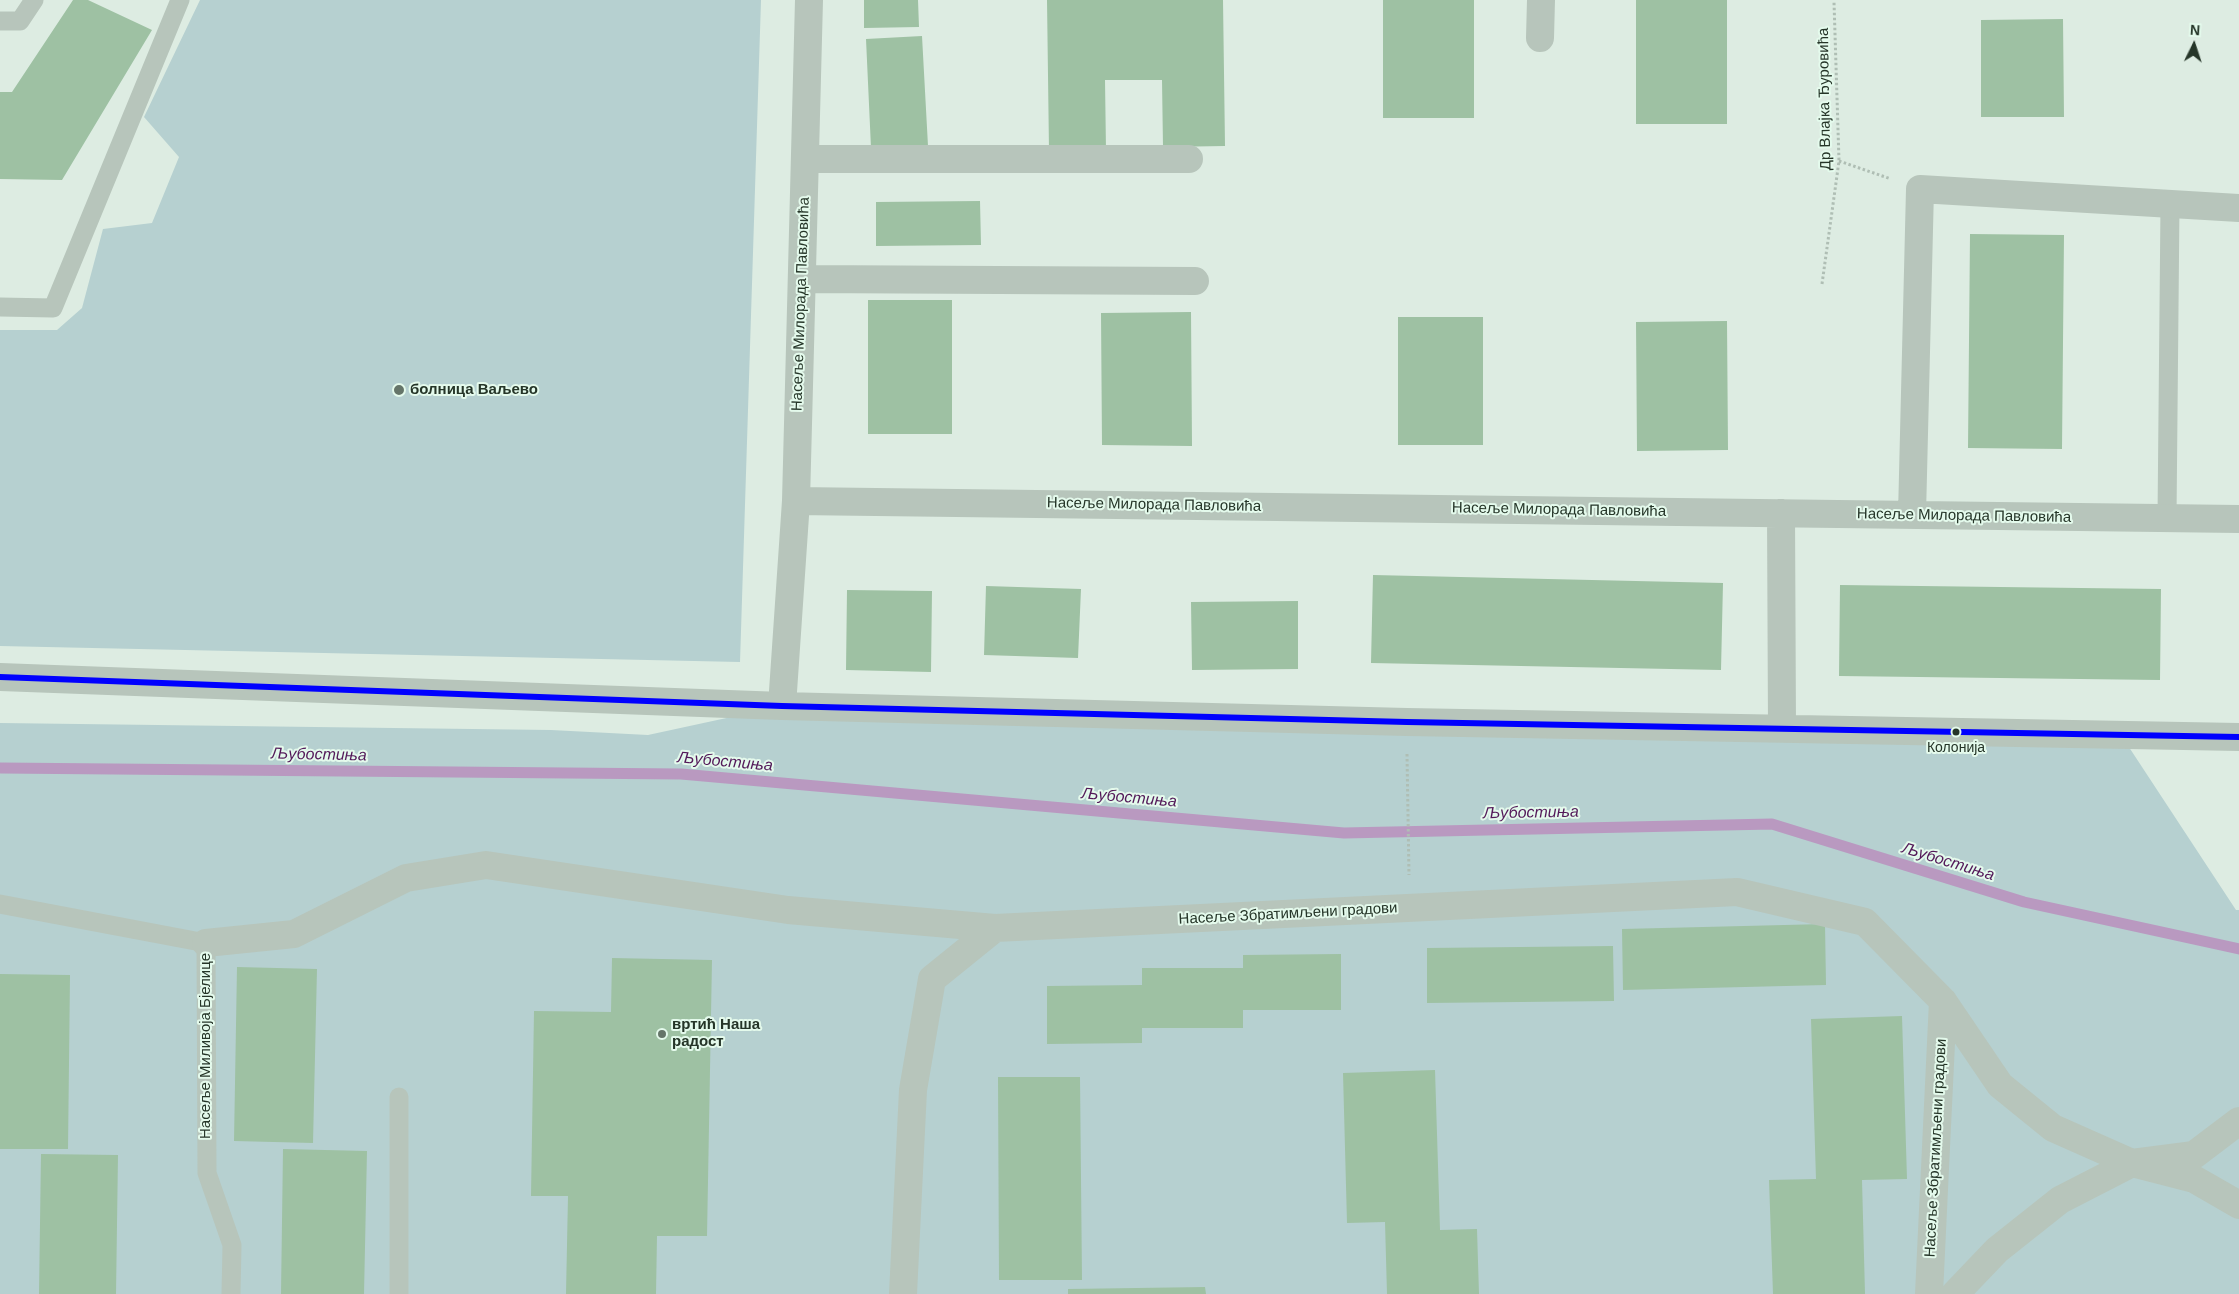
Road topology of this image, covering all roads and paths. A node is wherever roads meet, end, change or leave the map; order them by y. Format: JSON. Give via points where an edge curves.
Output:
{"nodes":[{"id":1,"x":34,"y":0,"type":"edge"},
{"id":2,"x":180,"y":0,"type":"edge"},
{"id":3,"x":809,"y":0,"type":"edge"},
{"id":4,"x":1541,"y":0,"type":"edge"},
{"id":5,"x":1834,"y":2,"type":"dead end"},
{"id":6,"x":0,"y":21,"type":"edge"},
{"id":7,"x":1540,"y":38,"type":"dead end"},
{"id":8,"x":805,"y":159,"type":"junction"},
{"id":9,"x":1189,"y":159,"type":"dead end"},
{"id":10,"x":1839,"y":162,"type":"junction"},
{"id":11,"x":1920,"y":188,"type":"junction"},
{"id":12,"x":2170,"y":204,"type":"junction"},
{"id":13,"x":2239,"y":208,"type":"edge"},
{"id":14,"x":802,"y":279,"type":"junction"},
{"id":15,"x":1195,"y":280,"type":"dead end"},
{"id":16,"x":1822,"y":284,"type":"dead end"},
{"id":17,"x":0,"y":307,"type":"edge"},
{"id":18,"x":796,"y":500,"type":"junction"},
{"id":19,"x":1781,"y":513,"type":"junction"},
{"id":20,"x":1912,"y":515,"type":"junction"},
{"id":21,"x":2167,"y":518,"type":"junction"},
{"id":22,"x":2239,"y":519,"type":"edge"},
{"id":23,"x":0,"y":677,"type":"edge"},
{"id":24,"x":782,"y":706,"type":"junction"},
{"id":25,"x":1782,"y":728,"type":"junction"},
{"id":26,"x":2239,"y":737,"type":"edge"},
{"id":27,"x":1408,"y":772,"type":"dead end"},
{"id":28,"x":1410,"y":858,"type":"dead end"},
{"id":29,"x":0,"y":904,"type":"edge"},
{"id":30,"x":995,"y":928,"type":"junction"},
{"id":31,"x":206,"y":943,"type":"junction"},
{"id":32,"x":1943,"y":1001,"type":"junction"},
{"id":33,"x":399,"y":1097,"type":"dead end"},
{"id":34,"x":2239,"y":1121,"type":"edge"},
{"id":35,"x":2132,"y":1163,"type":"junction"},
{"id":36,"x":2239,"y":1205,"type":"edge"},
{"id":37,"x":231,"y":1294,"type":"edge"},
{"id":38,"x":399,"y":1294,"type":"edge"},
{"id":39,"x":903,"y":1294,"type":"edge"},
{"id":40,"x":1929,"y":1294,"type":"edge"},
{"id":41,"x":1954,"y":1294,"type":"edge"}],
"edges":[{"from":1,"to":6,"type":"lane","via":[[20,21]]},
{"from":2,"to":17,"type":"lane","via":[[53,308]]},
{"from":3,"to":8,"type":"street","name":"Насеље Милорада Павловића"},
{"from":4,"to":7,"type":"street"},
{"from":5,"to":10,"type":"path","name":"Др Влајка Ђуровића"},
{"from":8,"to":9,"type":"street"},
{"from":8,"to":14,"type":"street","name":"Насеље Милорада Павловића"},
{"from":10,"to":11,"type":"path"},
{"from":10,"to":16,"type":"path","name":"Др Влајка Ђуровића"},
{"from":11,"to":12,"type":"street"},
{"from":11,"to":20,"type":"street"},
{"from":12,"to":13,"type":"street"},
{"from":12,"to":21,"type":"lane"},
{"from":14,"to":15,"type":"street"},
{"from":14,"to":18,"type":"street","name":"Насеље Милорада Павловића"},
{"from":18,"to":19,"type":"street","name":"Насеље Милорада Павловића"},
{"from":18,"to":24,"type":"street"},
{"from":19,"to":20,"type":"street","name":"Насеље Милорада Павловића"},
{"from":19,"to":25,"type":"street"},
{"from":20,"to":21,"type":"street","name":"Насеље Милорада Павловића"},
{"from":21,"to":22,"type":"street","name":"Насеље Милорада Павловића"},
{"from":23,"to":24,"type":"street"},
{"from":24,"to":25,"type":"street"},
{"from":25,"to":26,"type":"street"},
{"from":27,"to":28,"type":"path"},
{"from":29,"to":31,"type":"lane","name":"Насеље Миливоја Бјелице"},
{"from":30,"to":31,"type":"street","name":"Насеље Збратимљени градови","via":[[788,910],[486,865],[406,878],[294,934]]},
{"from":30,"to":32,"type":"street","name":"Насеље Збратимљени градови","via":[[1737,892],[1865,922]]},
{"from":30,"to":39,"type":"street","via":[[932,978],[913,1090]]},
{"from":31,"to":37,"type":"lane","name":"Насеље Миливоја Бјелице","via":[[207,1173],[232,1245]]},
{"from":32,"to":35,"type":"street","name":"Насеље Збратимљени градови","via":[[2000,1085],[2053,1128]]},
{"from":32,"to":40,"type":"street","name":"Насеље Збратимљени градови"},
{"from":33,"to":38,"type":"lane"},
{"from":34,"to":35,"type":"street","via":[[2194,1155]]},
{"from":35,"to":36,"type":"street","name":"Насеље Збратимљени градови","via":[[2194,1179]]},
{"from":35,"to":41,"type":"street","via":[[2060,1200],[1997,1250]]}]}
